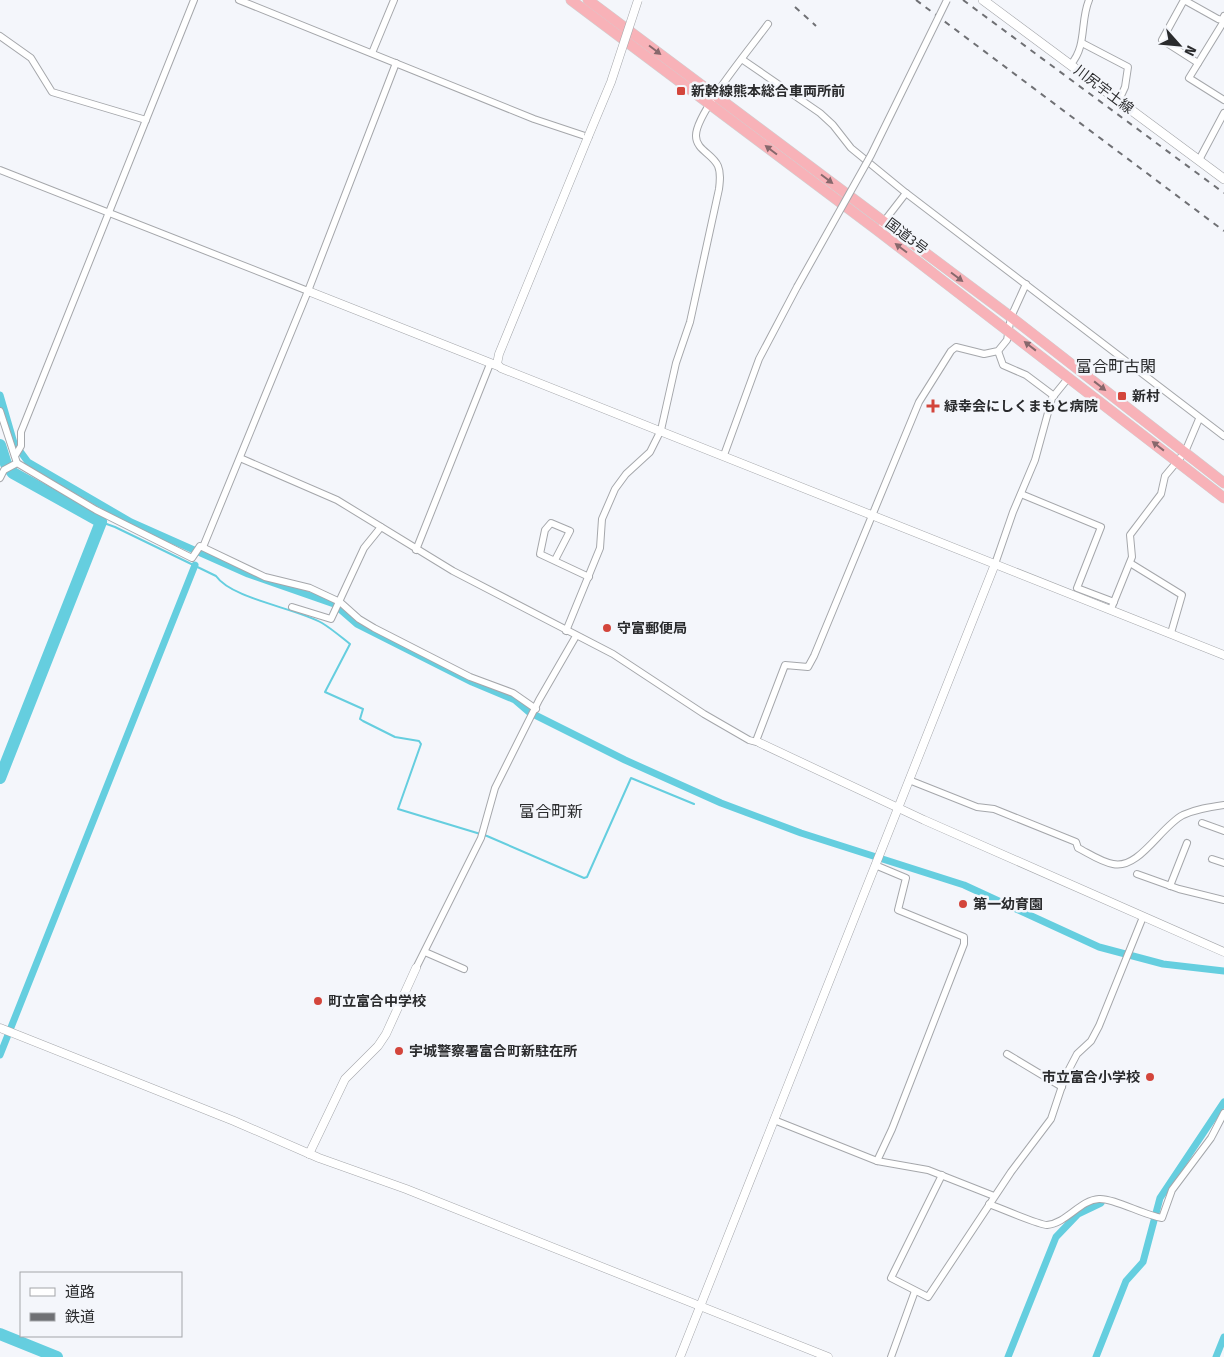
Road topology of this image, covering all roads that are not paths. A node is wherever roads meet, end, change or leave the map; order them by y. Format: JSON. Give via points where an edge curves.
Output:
{"nodes":[{"id":1,"x":194,"y":0,"type":"edge"},
{"id":2,"x":239,"y":0,"type":"edge"},
{"id":3,"x":394,"y":0,"type":"edge"},
{"id":4,"x":571,"y":0,"type":"edge"},
{"id":5,"x":588,"y":0,"type":"edge"},
{"id":6,"x":638,"y":0,"type":"edge"},
{"id":7,"x":947,"y":0,"type":"edge"},
{"id":8,"x":983,"y":0,"type":"edge"},
{"id":9,"x":1089,"y":0,"type":"edge"},
{"id":10,"x":1224,"y":16,"type":"edge"},
{"id":11,"x":1224,"y":21,"type":"edge"},
{"id":12,"x":768,"y":24,"type":"dead end"},
{"id":13,"x":0,"y":36,"type":"edge"},
{"id":14,"x":1082,"y":43,"type":"junction"},
{"id":15,"x":372,"y":53,"type":"junction"},
{"id":16,"x":743,"y":60,"type":"junction"},
{"id":17,"x":396,"y":63,"type":"junction"},
{"id":18,"x":1198,"y":63,"type":"junction"},
{"id":19,"x":1071,"y":64,"type":"junction"},
{"id":20,"x":712,"y":100,"type":"junction"},
{"id":21,"x":1118,"y":100,"type":"junction"},
{"id":22,"x":1224,"y":100,"type":"edge"},
{"id":23,"x":1224,"y":113,"type":"edge"},
{"id":24,"x":146,"y":120,"type":"junction"},
{"id":25,"x":588,"y":137,"type":"junction"},
{"id":26,"x":1199,"y":160,"type":"junction"},
{"id":27,"x":0,"y":170,"type":"edge"},
{"id":28,"x":1224,"y":179,"type":"edge"},
{"id":29,"x":906,"y":193,"type":"junction"},
{"id":30,"x":109,"y":212,"type":"junction"},
{"id":31,"x":880,"y":226,"type":"junction"},
{"id":32,"x":1026,"y":284,"type":"junction"},
{"id":33,"x":308,"y":291,"type":"junction"},
{"id":34,"x":1011,"y":318,"type":"junction"},
{"id":35,"x":1008,"y":330,"type":"junction"},
{"id":36,"x":998,"y":351,"type":"junction"},
{"id":37,"x":494,"y":365,"type":"junction"},
{"id":38,"x":1069,"y":377,"type":"junction"},
{"id":39,"x":1054,"y":396,"type":"junction"},
{"id":40,"x":0,"y":411,"type":"edge"},
{"id":41,"x":1199,"y":419,"type":"junction"},
{"id":42,"x":661,"y":430,"type":"junction"},
{"id":43,"x":1224,"y":436,"type":"edge"},
{"id":44,"x":1185,"y":452,"type":"junction"},
{"id":45,"x":240,"y":458,"type":"junction"},
{"id":46,"x":730,"y":458,"type":"junction"},
{"id":47,"x":15,"y":460,"type":"junction"},
{"id":48,"x":1178,"y":461,"type":"junction"},
{"id":49,"x":0,"y":478,"type":"edge"},
{"id":50,"x":1224,"y":483,"type":"edge"},
{"id":51,"x":1021,"y":494,"type":"junction"},
{"id":52,"x":1224,"y":498,"type":"edge"},
{"id":53,"x":873,"y":515,"type":"junction"},
{"id":54,"x":380,"y":527,"type":"junction"},
{"id":55,"x":198,"y":549,"type":"junction"},
{"id":56,"x":416,"y":550,"type":"junction"},
{"id":57,"x":555,"y":560,"type":"junction"},
{"id":58,"x":995,"y":564,"type":"junction"},
{"id":59,"x":1130,"y":564,"type":"junction"},
{"id":60,"x":589,"y":578,"type":"junction"},
{"id":61,"x":1113,"y":605,"type":"junction"},
{"id":62,"x":339,"y":606,"type":"junction"},
{"id":63,"x":292,"y":607,"type":"dead end"},
{"id":64,"x":566,"y":631,"type":"junction"},
{"id":65,"x":1171,"y":633,"type":"junction"},
{"id":66,"x":576,"y":636,"type":"junction"},
{"id":67,"x":1224,"y":655,"type":"edge"},
{"id":68,"x":534,"y":713,"type":"junction"},
{"id":69,"x":758,"y":742,"type":"junction"},
{"id":70,"x":909,"y":780,"type":"junction"},
{"id":71,"x":1224,"y":805,"type":"edge"},
{"id":72,"x":898,"y":807,"type":"junction"},
{"id":73,"x":1202,"y":823,"type":"dead end"},
{"id":74,"x":1224,"y":831,"type":"edge"},
{"id":75,"x":1187,"y":843,"type":"dead end"},
{"id":76,"x":1212,"y":859,"type":"dead end"},
{"id":77,"x":875,"y":864,"type":"junction"},
{"id":78,"x":1224,"y":864,"type":"edge"},
{"id":79,"x":1136,"y":874,"type":"dead end"},
{"id":80,"x":1170,"y":886,"type":"junction"},
{"id":81,"x":1224,"y":900,"type":"edge"},
{"id":82,"x":1143,"y":917,"type":"junction"},
{"id":83,"x":1223,"y":949,"type":"edge"},
{"id":84,"x":425,"y":952,"type":"junction"},
{"id":85,"x":416,"y":968,"type":"joint"},
{"id":86,"x":464,"y":969,"type":"dead end"},
{"id":87,"x":6,"y":1030,"type":"edge"},
{"id":88,"x":1007,"y":1054,"type":"dead end"},
{"id":89,"x":1062,"y":1087,"type":"junction"},
{"id":90,"x":1224,"y":1113,"type":"edge"},
{"id":91,"x":774,"y":1120,"type":"junction"},
{"id":92,"x":309,"y":1154,"type":"junction"},
{"id":93,"x":877,"y":1161,"type":"junction"},
{"id":94,"x":942,"y":1175,"type":"junction"},
{"id":95,"x":994,"y":1196,"type":"junction"},
{"id":96,"x":989,"y":1204,"type":"junction"},
{"id":97,"x":915,"y":1291,"type":"junction"},
{"id":98,"x":700,"y":1306,"type":"junction"},
{"id":99,"x":680,"y":1357,"type":"edge"},
{"id":100,"x":828,"y":1357,"type":"edge"},
{"id":101,"x":891,"y":1357,"type":"edge"}],
"edges":[{"from":1,"to":24,"type":"street"},
{"from":2,"to":15,"type":"street"},
{"from":3,"to":15,"type":"street"},
{"from":4,"to":20,"type":"highway","name":"国道3号"},
{"from":5,"to":20,"type":"highway","name":"国道3号","one_way":true},
{"from":6,"to":25,"type":"street","bridge":true,"via":[[614,75]]},
{"from":7,"to":46,"type":"street","bridge":true,"via":[[871,155],[760,359]]},
{"from":8,"to":19,"type":"main road","name":"川尻宇土線"},
{"from":9,"to":14,"type":"street"},
{"from":10,"to":18,"type":"street","via":[[1222,20],[1218,19],[1184,0],[1162,40]]},
{"from":11,"to":18,"type":"street"},
{"from":12,"to":16,"type":"street"},
{"from":13,"to":24,"type":"street","via":[[31,58],[52,92]]},
{"from":14,"to":19,"type":"street"},
{"from":14,"to":21,"type":"street","via":[[1128,67],[1125,87]]},
{"from":15,"to":17,"type":"street"},
{"from":16,"to":20,"type":"street"},
{"from":16,"to":29,"type":"street","via":[[820,113],[851,148]]},
{"from":17,"to":25,"type":"street","via":[[534,119]]},
{"from":17,"to":33,"type":"street"},
{"from":18,"to":22,"type":"street","via":[[1189,78]]},
{"from":19,"to":21,"type":"main road","name":"川尻宇土線"},
{"from":20,"to":31,"type":"highway","name":"国道3号"},
{"from":20,"to":42,"type":"street","via":[[701,118],[696,137],[699,145],[718,165],[719,189],[690,322],[676,363]]},
{"from":21,"to":26,"type":"main road","name":"川尻宇土線"},
{"from":23,"to":26,"type":"street"},
{"from":24,"to":30,"type":"street"},
{"from":25,"to":37,"type":"street"},
{"from":26,"to":28,"type":"main road","name":"川尻宇土線"},
{"from":27,"to":30,"type":"street"},
{"from":29,"to":31,"type":"street"},
{"from":29,"to":32,"type":"street"},
{"from":30,"to":33,"type":"street"},
{"from":30,"to":47,"type":"street","via":[[21,432],[21,446]]},
{"from":31,"to":34,"type":"highway","name":"国道3号","one_way":true},
{"from":35,"to":31,"type":"highway","name":"国道3号","one_way":true},
{"from":32,"to":34,"type":"street"},
{"from":32,"to":41,"type":"street"},
{"from":33,"to":37,"type":"street"},
{"from":33,"to":45,"type":"street"},
{"from":34,"to":35,"type":"street"},
{"from":34,"to":44,"type":"highway","name":"国道3号","one_way":true},
{"from":35,"to":36,"type":"street","via":[[1008,340]]},
{"from":38,"to":35,"type":"highway","name":"国道3号","one_way":true},
{"from":36,"to":39,"type":"street","via":[[1002,365],[1026,376]]},
{"from":36,"to":53,"type":"street","via":[[984,354],[956,347],[951,351],[919,402]]},
{"from":37,"to":42,"type":"street"},
{"from":37,"to":56,"type":"street"},
{"from":38,"to":39,"type":"street"},
{"from":48,"to":38,"type":"highway","name":"国道3号","one_way":true},
{"from":39,"to":51,"type":"street"},
{"from":40,"to":47,"type":"street"},
{"from":41,"to":43,"type":"street"},
{"from":41,"to":44,"type":"street"},
{"from":42,"to":46,"type":"street"},
{"from":42,"to":60,"type":"street","via":[[650,452],[626,474],[616,489],[602,519],[600,548]]},
{"from":44,"to":48,"type":"street"},
{"from":44,"to":50,"type":"highway","name":"国道3号"},
{"from":45,"to":54,"type":"street","via":[[337,500]]},
{"from":45,"to":55,"type":"street"},
{"from":46,"to":53,"type":"street"},
{"from":47,"to":49,"type":"street"},
{"from":47,"to":55,"type":"street","via":[[96,510],[192,558]]},
{"from":48,"to":52,"type":"highway","name":"国道3号"},
{"from":48,"to":59,"type":"street","via":[[1165,476],[1159,498],[1130,535],[1133,550]]},
{"from":51,"to":58,"type":"street"},
{"from":51,"to":61,"type":"street","via":[[1101,526],[1077,588]]},
{"from":53,"to":58,"type":"street"},
{"from":53,"to":69,"type":"street","via":[[814,656],[808,667],[785,665]]},
{"from":54,"to":56,"type":"street"},
{"from":54,"to":62,"type":"street","via":[[364,548]]},
{"from":55,"to":62,"type":"street","via":[[265,577],[310,588]]},
{"from":56,"to":64,"type":"street"},
{"from":57,"to":57,"type":"street","via":[[548,560],[540,553],[545,530],[548,524],[553,523],[570,531]]},
{"from":57,"to":60,"type":"street"},
{"from":58,"to":61,"type":"street"},
{"from":58,"to":70,"type":"street"},
{"from":59,"to":61,"type":"street"},
{"from":59,"to":65,"type":"street","via":[[1182,595]]},
{"from":60,"to":64,"type":"street"},
{"from":61,"to":65,"type":"street"},
{"from":62,"to":63,"type":"street","via":[[331,620]]},
{"from":62,"to":68,"type":"street","via":[[374,628],[470,677],[513,693]]},
{"from":64,"to":66,"type":"street"},
{"from":65,"to":67,"type":"street"},
{"from":66,"to":68,"type":"street"},
{"from":66,"to":69,"type":"street","via":[[613,654],[704,714]]},
{"from":68,"to":84,"type":"street","via":[[495,788],[480,838]]},
{"from":69,"to":72,"type":"street"},
{"from":70,"to":71,"type":"street","via":[[1076,842],[1078,848],[1114,865],[1134,860],[1182,816]]},
{"from":70,"to":72,"type":"street"},
{"from":72,"to":77,"type":"street"},
{"from":72,"to":82,"type":"street"},
{"from":73,"to":74,"type":"street"},
{"from":75,"to":80,"type":"street"},
{"from":76,"to":78,"type":"street"},
{"from":77,"to":91,"type":"street"},
{"from":77,"to":93,"type":"street","via":[[906,878],[898,910],[964,937],[964,944]]},
{"from":79,"to":80,"type":"street"},
{"from":80,"to":81,"type":"street"},
{"from":82,"to":83,"type":"street"},
{"from":82,"to":89,"type":"street","via":[[1099,1026],[1091,1041],[1077,1054]]},
{"from":84,"to":85,"type":"street"},
{"from":84,"to":86,"type":"street"},
{"from":85,"to":92,"type":"street","via":[[386,1034],[345,1079]]},
{"from":87,"to":92,"type":"street"},
{"from":88,"to":89,"type":"street"},
{"from":89,"to":95,"type":"street","via":[[1051,1119]]},
{"from":90,"to":96,"type":"street","via":[[1172,1190],[1162,1218],[1101,1198],[1046,1225]]},
{"from":91,"to":93,"type":"street"},
{"from":91,"to":98,"type":"street"},
{"from":92,"to":98,"type":"street","via":[[406,1189]]},
{"from":93,"to":94,"type":"street"},
{"from":94,"to":95,"type":"street"},
{"from":94,"to":97,"type":"street","via":[[890,1278]]},
{"from":95,"to":96,"type":"street"},
{"from":96,"to":97,"type":"street","via":[[928,1297]]},
{"from":97,"to":101,"type":"street"},
{"from":98,"to":99,"type":"street"},
{"from":98,"to":100,"type":"street"}]}
